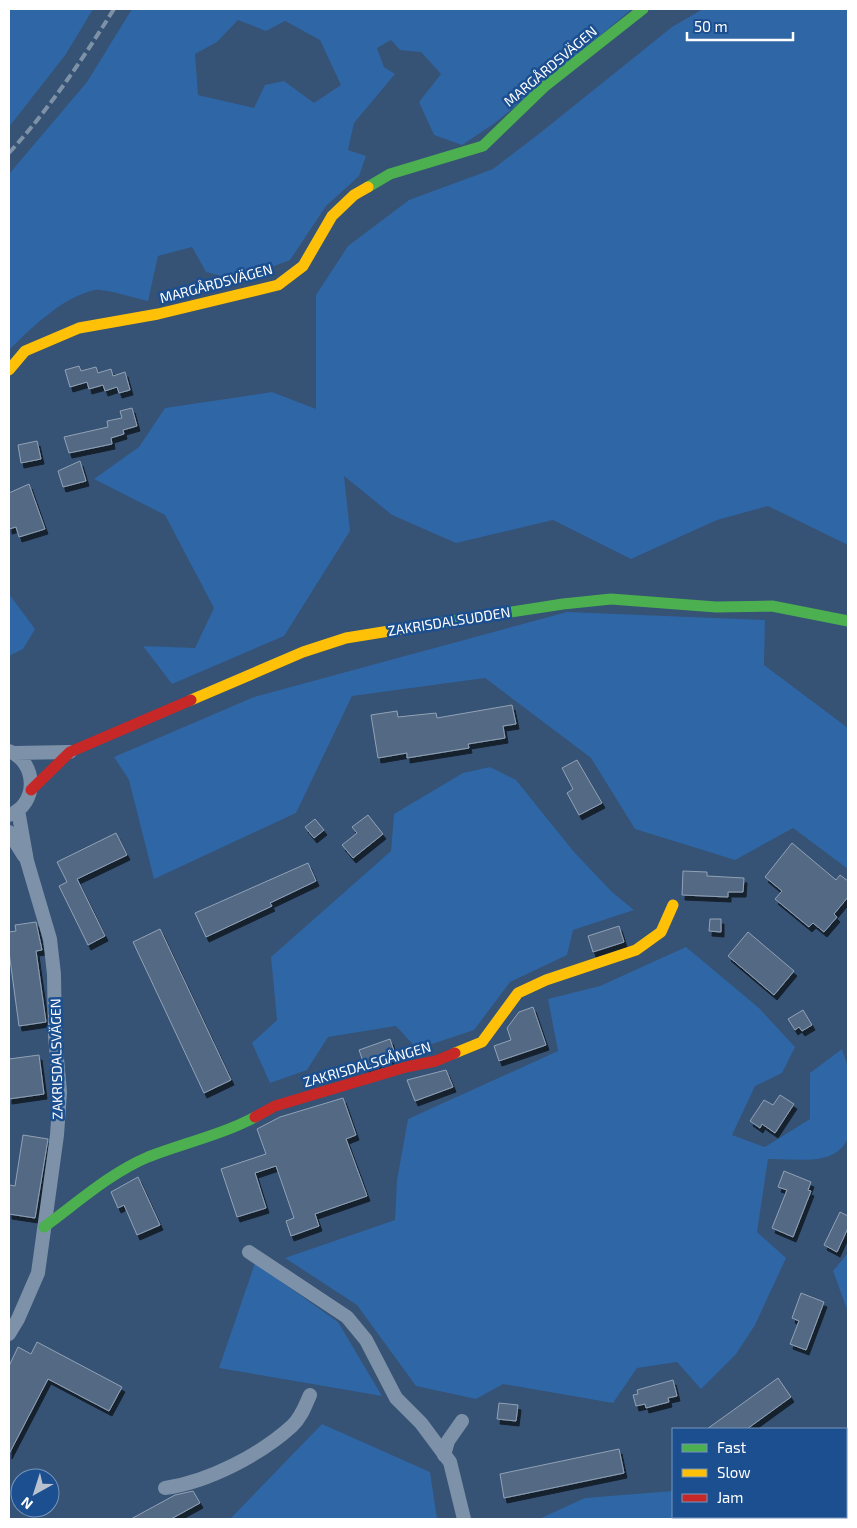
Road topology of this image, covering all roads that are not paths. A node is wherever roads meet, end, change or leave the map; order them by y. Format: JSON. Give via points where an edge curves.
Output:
{"nodes":[{"id":1,"x":644,"y":9,"type":"edge"},
{"id":2,"x":9,"y":370,"type":"edge"},
{"id":3,"x":848,"y":621,"type":"edge"},
{"id":4,"x":11,"y":752,"type":"edge"},
{"id":5,"x":70,"y":752,"type":"junction"},
{"id":6,"x":31,"y":790,"type":"junction"},
{"id":7,"x":14,"y":812,"type":"edge"},
{"id":8,"x":9,"y":832,"type":"edge"},
{"id":9,"x":27,"y":861,"type":"junction"},
{"id":10,"x":673,"y":905,"type":"dead end"},
{"id":11,"x":44,"y":1227,"type":"junction"},
{"id":12,"x":249,"y":1252,"type":"dead end"},
{"id":13,"x":9,"y":1334,"type":"edge"},
{"id":14,"x":310,"y":1396,"type":"dead end"},
{"id":15,"x":462,"y":1421,"type":"dead end"},
{"id":16,"x":444,"y":1455,"type":"junction"},
{"id":17,"x":164,"y":1488,"type":"dead end"},
{"id":18,"x":464,"y":1519,"type":"edge"}],
"edges":[{"from":1,"to":2,"type":"street","name":"MARGÅRDSVÄGEN","via":[[544,87],[483,146],[390,174],[354,195],[332,216],[303,266],[278,284],[158,314],[80,328],[25,351]]},
{"from":3,"to":5,"type":"street","name":"ZAKRISDALSUDDEN","via":[[772,606],[716,607],[612,599],[428,624],[346,638],[302,652]]},
{"from":4,"to":5,"type":"street","name":"ZAKRISDALSUDDEN"},
{"from":4,"to":6,"type":"street","via":[[23,759],[29,768]]},
{"from":5,"to":6,"type":"street","name":"ZAKRISDALSUDDEN"},
{"from":6,"to":7,"type":"street","via":[[26,801]]},
{"from":7,"to":9,"type":"street","name":"ZAKRISDALSVÄGEN"},
{"from":8,"to":9,"type":"street"},
{"from":9,"to":11,"type":"street","name":"ZAKRISDALSVÄGEN","via":[[50,940],[60,1092]]},
{"from":10,"to":11,"type":"street","name":"ZAKRISDALSGÅNGEN","via":[[661,932],[636,950],[546,980],[518,993],[482,1042],[436,1061],[274,1106],[238,1126],[147,1158],[113,1176]]},
{"from":11,"to":13,"type":"street","name":"ZAKRISDALSVÄGEN","via":[[38,1273]]},
{"from":12,"to":16,"type":"street","via":[[347,1317],[366,1340],[396,1398]]},
{"from":14,"to":17,"type":"street","via":[[293,1425],[253,1453],[207,1476]]},
{"from":15,"to":16,"type":"street","via":[[448,1441]]},
{"from":16,"to":18,"type":"street","via":[[450,1462]]}]}
